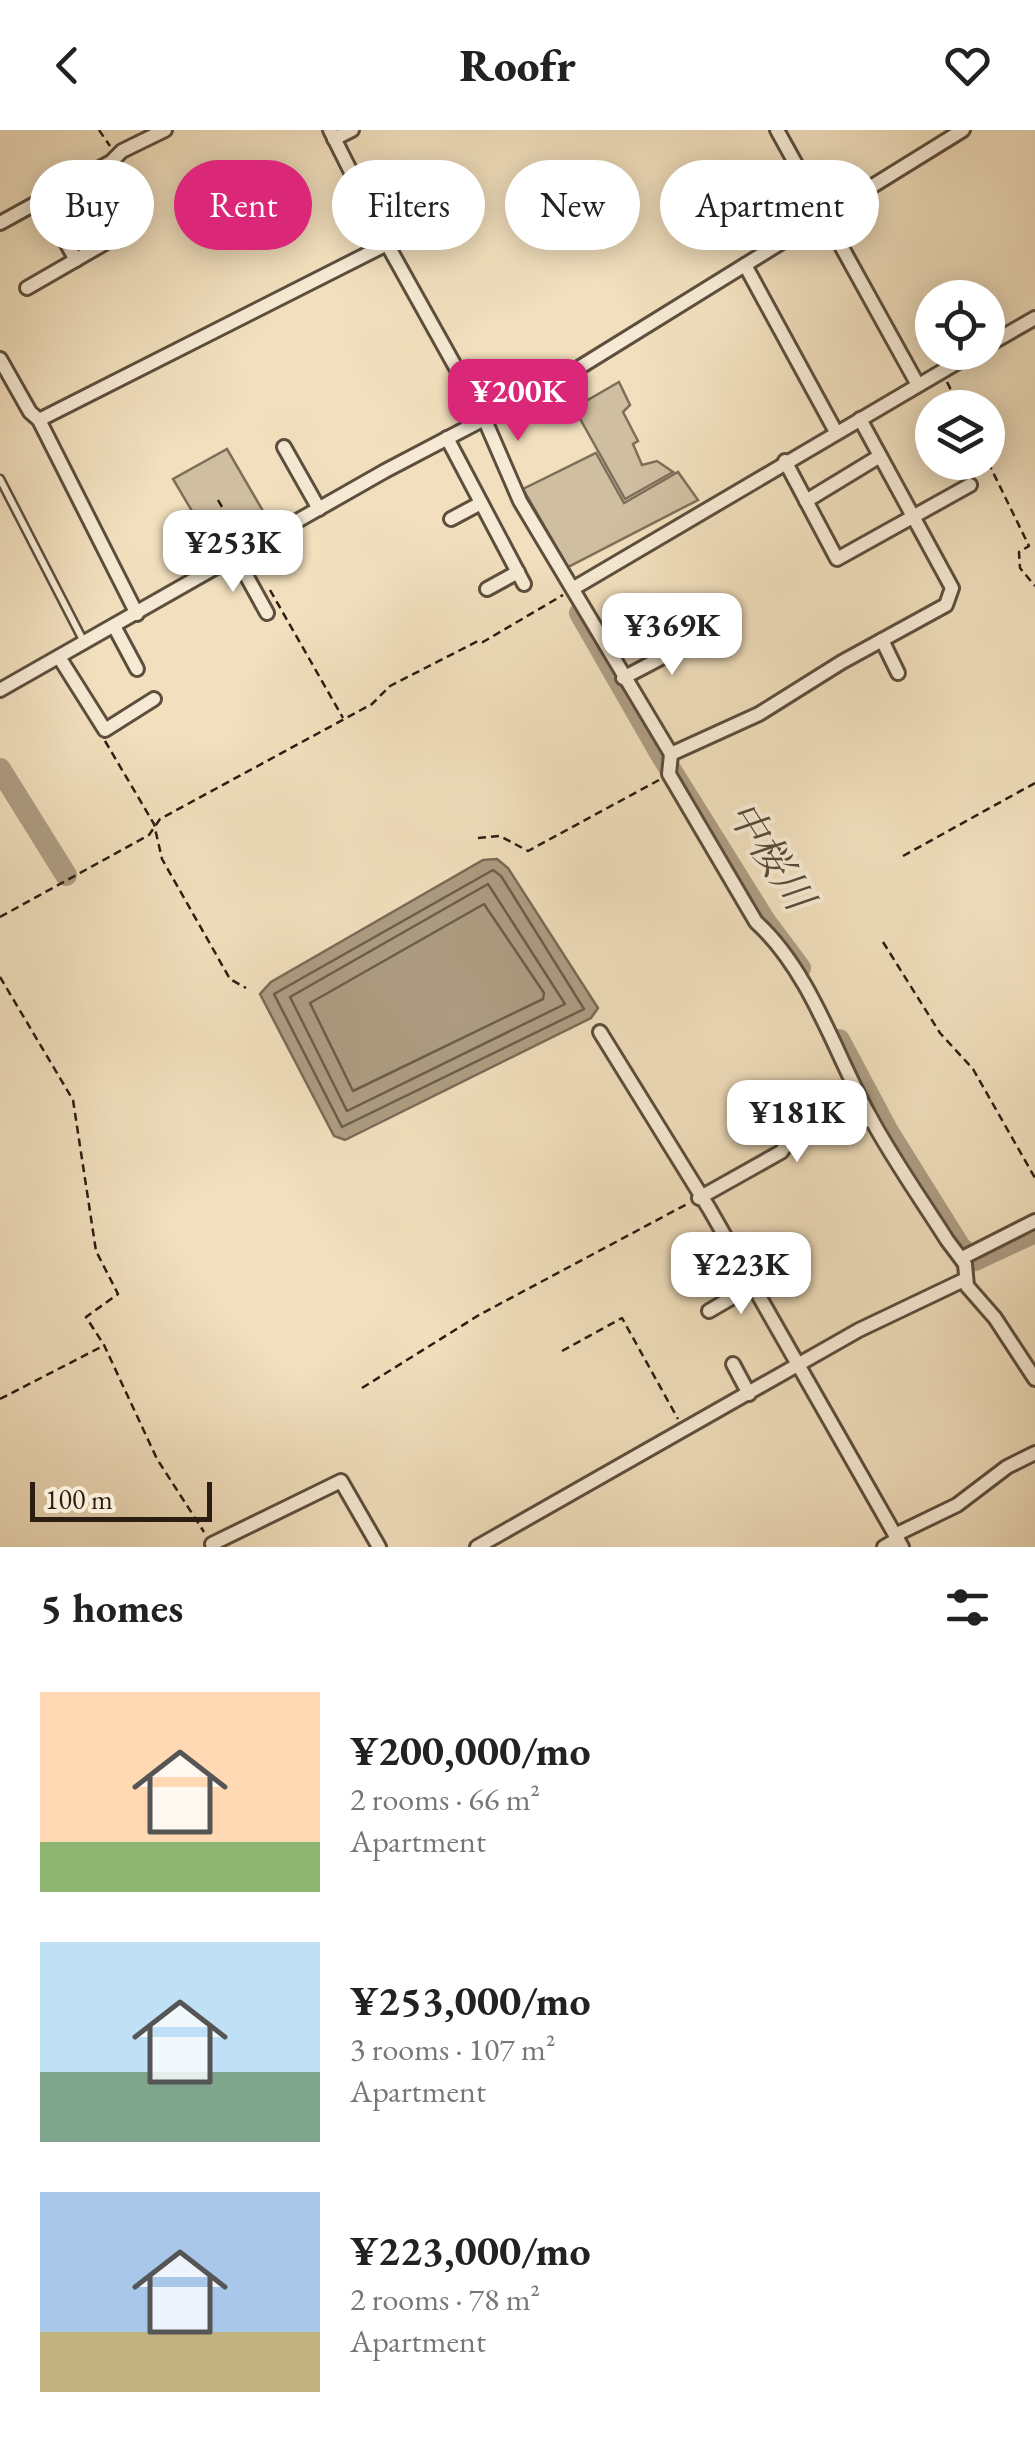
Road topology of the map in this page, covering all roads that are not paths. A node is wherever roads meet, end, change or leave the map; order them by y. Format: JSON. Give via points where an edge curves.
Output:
{"nodes":[{"id":1,"x":165,"y":130,"type":"edge"},
{"id":2,"x":352,"y":130,"type":"edge"},
{"id":3,"x":777,"y":130,"type":"edge"},
{"id":4,"x":963,"y":130,"type":"edge"},
{"id":5,"x":332,"y":135,"type":"edge"},
{"id":6,"x":110,"y":160,"type":"edge"},
{"id":7,"x":345,"y":160,"type":"edge"},
{"id":8,"x":793,"y":160,"type":"edge"},
{"id":9,"x":879,"y":181,"type":"edge"},
{"id":10,"x":30,"y":207,"type":"edge"},
{"id":11,"x":0,"y":224,"type":"edge"},
{"id":12,"x":70,"y":250,"type":"edge"},
{"id":13,"x":94,"y":250,"type":"edge"},
{"id":14,"x":375,"y":250,"type":"edge"},
{"id":15,"x":390,"y":250,"type":"edge"},
{"id":16,"x":769,"y":250,"type":"edge"},
{"id":17,"x":841,"y":250,"type":"edge"},
{"id":18,"x":76,"y":260,"type":"junction"},
{"id":19,"x":745,"y":265,"type":"junction"},
{"id":20,"x":26,"y":288,"type":"dead end"},
{"id":21,"x":1035,"y":318,"type":"edge"},
{"id":22,"x":1005,"y":336,"type":"edge"},
{"id":23,"x":0,"y":359,"type":"edge"},
{"id":24,"x":945,"y":370,"type":"edge"},
{"id":25,"x":918,"y":385,"type":"junction"},
{"id":26,"x":484,"y":418,"type":"junction"},
{"id":27,"x":860,"y":419,"type":"junction"},
{"id":28,"x":39,"y":420,"type":"junction"},
{"id":29,"x":836,"y":432,"type":"junction"},
{"id":30,"x":447,"y":438,"type":"junction"},
{"id":31,"x":284,"y":447,"type":"dead end"},
{"id":32,"x":880,"y":456,"type":"junction"},
{"id":33,"x":784,"y":461,"type":"junction"},
{"id":34,"x":0,"y":480,"type":"edge"},
{"id":35,"x":970,"y":485,"type":"dead end"},
{"id":36,"x":806,"y":501,"type":"junction"},
{"id":37,"x":481,"y":502,"type":"junction"},
{"id":38,"x":319,"y":510,"type":"junction"},
{"id":39,"x":913,"y":516,"type":"junction"},
{"id":40,"x":451,"y":519,"type":"dead end"},
{"id":41,"x":242,"y":554,"type":"junction"},
{"id":42,"x":487,"y":589,"type":"dead end"},
{"id":43,"x":570,"y":591,"type":"junction"},
{"id":44,"x":137,"y":614,"type":"junction"},
{"id":45,"x":267,"y":614,"type":"dead end"},
{"id":46,"x":114,"y":626,"type":"junction"},
{"id":47,"x":700,"y":637,"type":"dead end"},
{"id":48,"x":882,"y":640,"type":"junction"},
{"id":49,"x":84,"y":642,"type":"junction"},
{"id":50,"x":58,"y":657,"type":"junction"},
{"id":51,"x":137,"y":670,"type":"dead end"},
{"id":52,"x":898,"y":674,"type":"dead end"},
{"id":53,"x":623,"y":678,"type":"junction"},
{"id":54,"x":0,"y":690,"type":"edge"},
{"id":55,"x":154,"y":699,"type":"dead end"},
{"id":56,"x":670,"y":764,"type":"junction"},
{"id":57,"x":600,"y":1032,"type":"dead end"},
{"id":58,"x":871,"y":1119,"type":"junction"},
{"id":59,"x":699,"y":1198,"type":"junction"},
{"id":60,"x":1035,"y":1221,"type":"edge"},
{"id":61,"x":967,"y":1255,"type":"junction"},
{"id":62,"x":966,"y":1280,"type":"junction"},
{"id":63,"x":752,"y":1286,"type":"junction"},
{"id":64,"x":709,"y":1310,"type":"dead end"},
{"id":65,"x":733,"y":1364,"type":"dead end"},
{"id":66,"x":798,"y":1367,"type":"junction"},
{"id":67,"x":1035,"y":1379,"type":"edge"},
{"id":68,"x":750,"y":1394,"type":"junction"},
{"id":69,"x":1035,"y":1453,"type":"edge"},
{"id":70,"x":899,"y":1540,"type":"edge"},
{"id":71,"x":212,"y":1544,"type":"road end"},
{"id":72,"x":379,"y":1547,"type":"edge"},
{"id":73,"x":477,"y":1547,"type":"edge"},
{"id":74,"x":884,"y":1547,"type":"edge"}],
"edges":[{"from":1,"to":6,"type":"street"},
{"from":2,"to":5,"type":"street"},
{"from":3,"to":8,"type":"street"},
{"from":4,"to":9,"type":"street"},
{"from":5,"to":7,"type":"street"},
{"from":10,"to":11,"type":"street"},
{"from":12,"to":18,"type":"street"},
{"from":13,"to":18,"type":"street"},
{"from":14,"to":28,"type":"street"},
{"from":15,"to":26,"type":"street"},
{"from":16,"to":19,"type":"street"},
{"from":17,"to":25,"type":"street"},
{"from":18,"to":20,"type":"street"},
{"from":19,"to":26,"type":"street","via":[[564,377]]},
{"from":19,"to":29,"type":"street"},
{"from":21,"to":22,"type":"street"},
{"from":23,"to":28,"type":"street"},
{"from":24,"to":25,"type":"street"},
{"from":25,"to":27,"type":"street"},
{"from":26,"to":30,"type":"street"},
{"from":26,"to":43,"type":"street"},
{"from":27,"to":29,"type":"street"},
{"from":27,"to":32,"type":"street"},
{"from":28,"to":44,"type":"street"},
{"from":29,"to":33,"type":"street"},
{"from":30,"to":37,"type":"street"},
{"from":30,"to":38,"type":"street"},
{"from":31,"to":38,"type":"street"},
{"from":32,"to":36,"type":"street"},
{"from":32,"to":39,"type":"street"},
{"from":33,"to":36,"type":"street"},
{"from":33,"to":43,"type":"street"},
{"from":34,"to":49,"type":"lane"},
{"from":35,"to":39,"type":"street"},
{"from":36,"to":39,"type":"street","via":[[837,558]]},
{"from":37,"to":40,"type":"street"},
{"from":37,"to":42,"type":"street","via":[[521,578]]},
{"from":38,"to":41,"type":"street"},
{"from":39,"to":48,"type":"street","via":[[952,588],[950,598]]},
{"from":41,"to":44,"type":"street"},
{"from":41,"to":45,"type":"street"},
{"from":43,"to":53,"type":"street"},
{"from":44,"to":46,"type":"street"},
{"from":46,"to":49,"type":"street"},
{"from":46,"to":51,"type":"street"},
{"from":47,"to":53,"type":"street"},
{"from":48,"to":52,"type":"street"},
{"from":48,"to":56,"type":"street"},
{"from":49,"to":50,"type":"street"},
{"from":50,"to":54,"type":"street"},
{"from":50,"to":55,"type":"street","via":[[105,730]]},
{"from":53,"to":56,"type":"street"},
{"from":56,"to":58,"type":"street","via":[[756,922],[802,984]]},
{"from":57,"to":59,"type":"street"},
{"from":58,"to":59,"type":"street","via":[[836,1120]]},
{"from":58,"to":61,"type":"street","via":[[947,1240]]},
{"from":59,"to":63,"type":"street"},
{"from":60,"to":61,"type":"street"},
{"from":61,"to":62,"type":"street"},
{"from":62,"to":66,"type":"street"},
{"from":62,"to":67,"type":"street"},
{"from":63,"to":64,"type":"street"},
{"from":63,"to":66,"type":"street"},
{"from":65,"to":68,"type":"street"},
{"from":66,"to":68,"type":"street"},
{"from":66,"to":70,"type":"street"},
{"from":68,"to":73,"type":"street"},
{"from":69,"to":70,"type":"street"},
{"from":70,"to":74,"type":"street"},
{"from":71,"to":72,"type":"street","via":[[341,1481]]}]}
